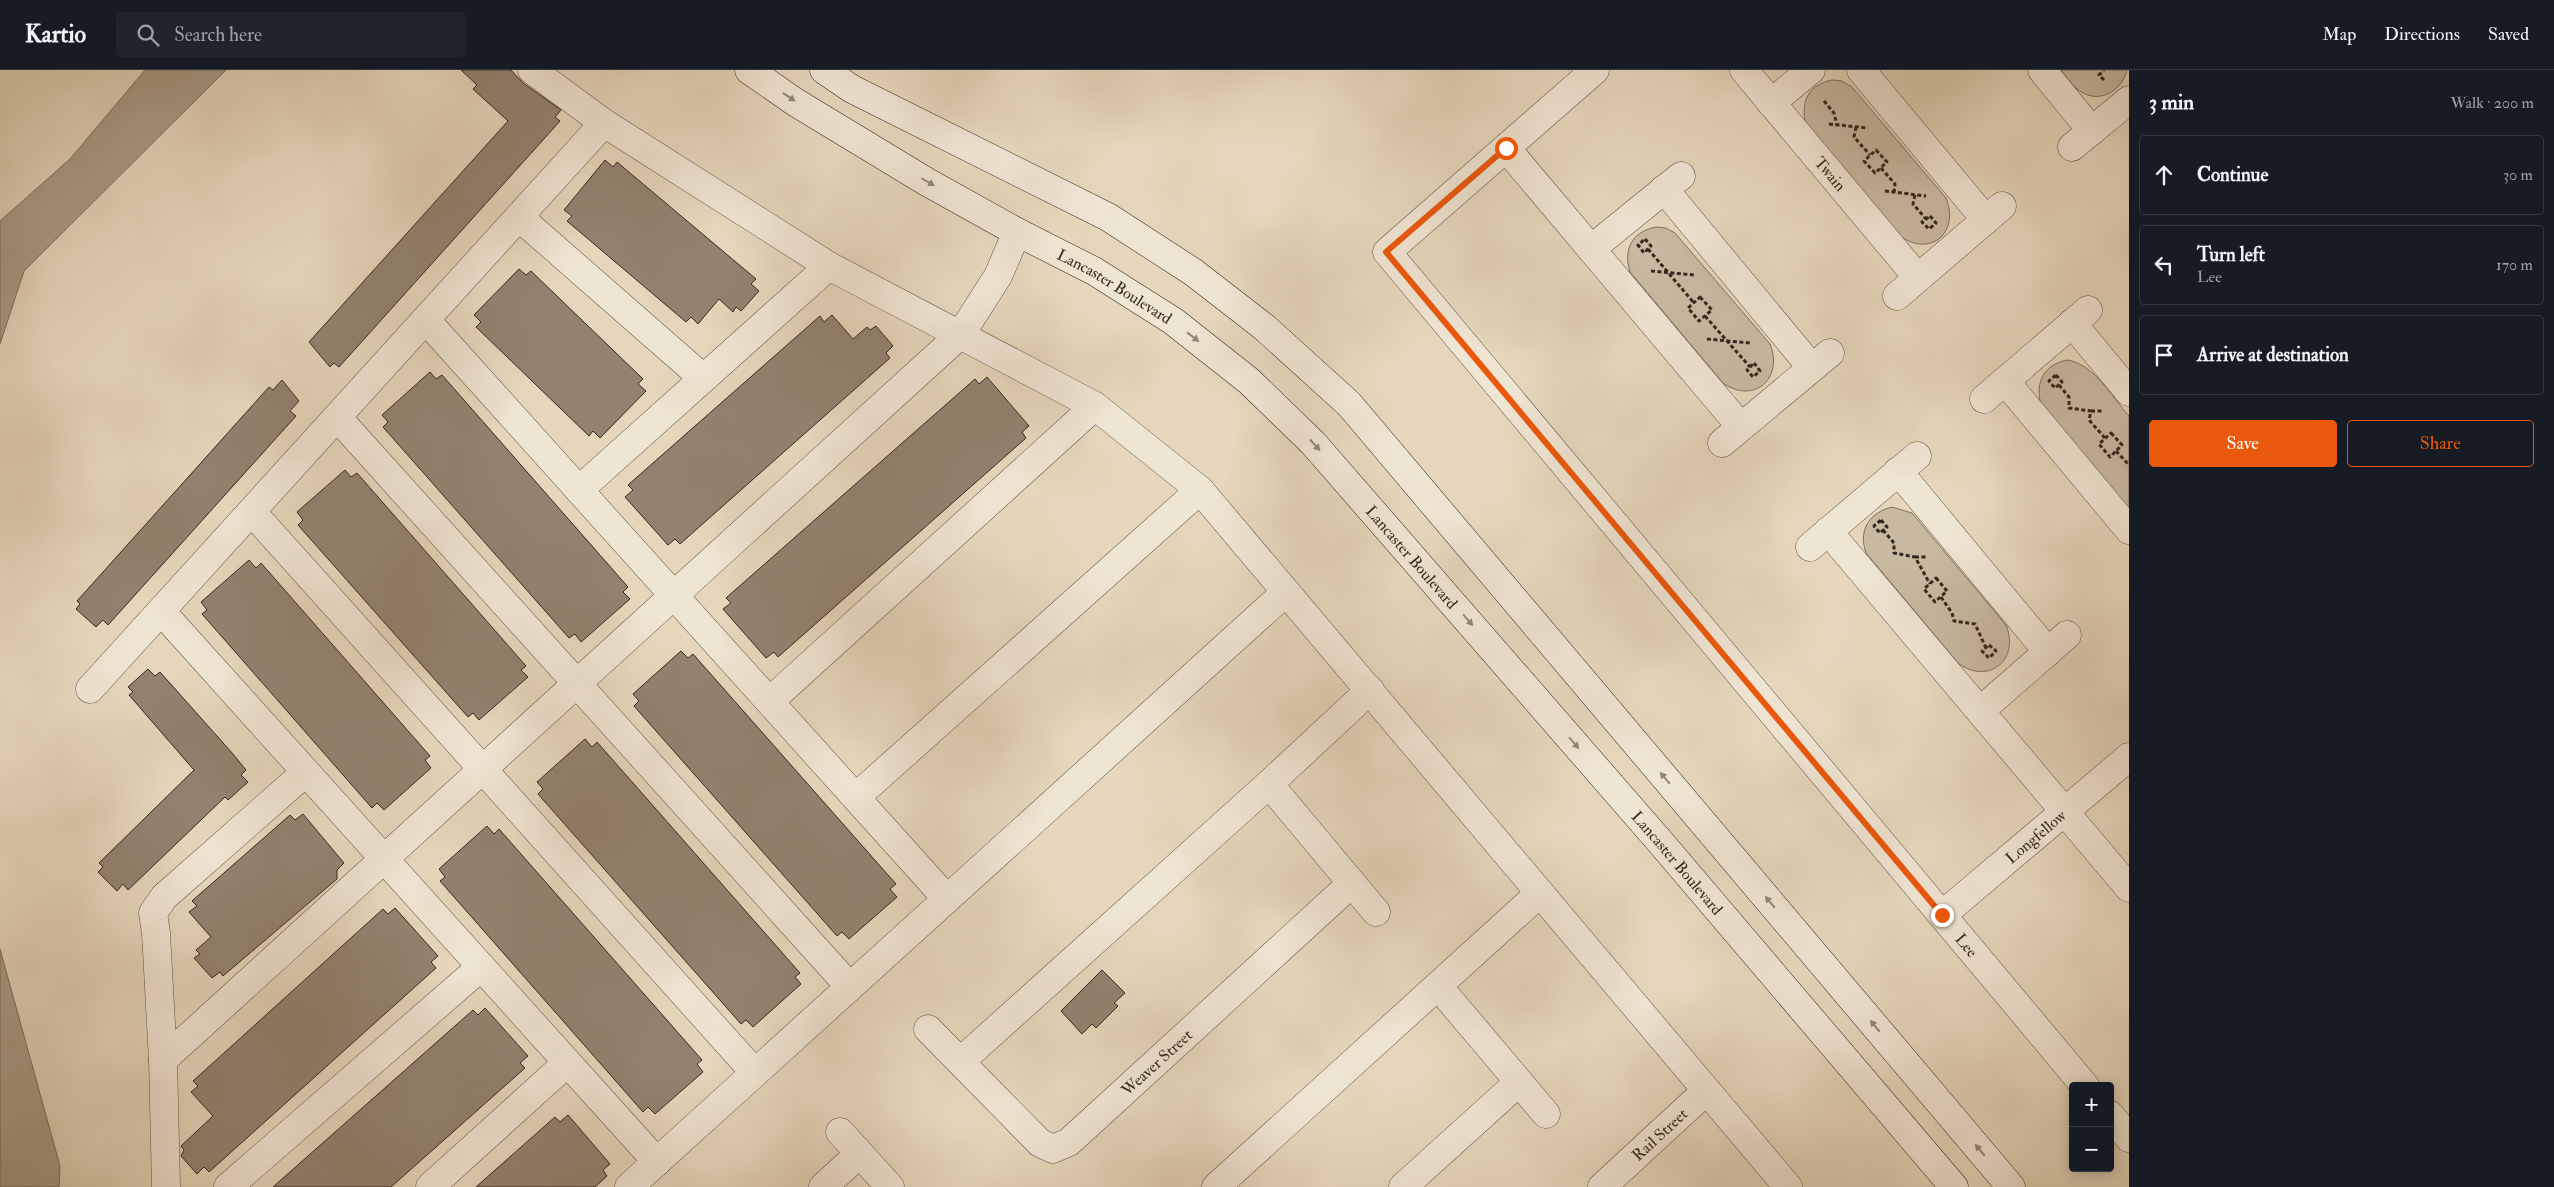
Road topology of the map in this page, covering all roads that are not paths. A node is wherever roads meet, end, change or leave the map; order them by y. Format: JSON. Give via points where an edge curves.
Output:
{"nodes":[{"id":1,"x":532,"y":70,"type":"edge"},
{"id":2,"x":749,"y":70,"type":"edge"},
{"id":3,"x":824,"y":70,"type":"edge"},
{"id":4,"x":1595,"y":70,"type":"edge"},
{"id":5,"x":1744,"y":70,"type":"edge"},
{"id":6,"x":1811,"y":70,"type":"edge"},
{"id":7,"x":1862,"y":70,"type":"edge"},
{"id":8,"x":2042,"y":70,"type":"edge"},
{"id":9,"x":2129,"y":100,"type":"edge"},
{"id":10,"x":1779,"y":112,"type":"junction"},
{"id":11,"x":604,"y":123,"type":"junction"},
{"id":12,"x":1506,"y":148,"type":"junction"},
{"id":13,"x":519,"y":217,"type":"junction"},
{"id":14,"x":1017,"y":232,"type":"junction"},
{"id":15,"x":1591,"y":249,"type":"junction"},
{"id":16,"x":829,"y":266,"type":"junction"},
{"id":17,"x":1918,"y":278,"type":"junction"},
{"id":18,"x":1896,"y":296,"type":"dead end"},
{"id":19,"x":426,"y":320,"type":"junction"},
{"id":20,"x":961,"y":334,"type":"junction"},
{"id":21,"x":703,"y":378,"type":"junction"},
{"id":22,"x":2004,"y":381,"type":"junction"},
{"id":23,"x":2129,"y":392,"type":"edge"},
{"id":24,"x":1984,"y":399,"type":"dead end"},
{"id":25,"x":1095,"y":406,"type":"junction"},
{"id":26,"x":337,"y":417,"type":"junction"},
{"id":27,"x":579,"y":490,"type":"junction"},
{"id":28,"x":1200,"y":490,"type":"junction"},
{"id":29,"x":252,"y":512,"type":"junction"},
{"id":30,"x":2129,"y":530,"type":"edge"},
{"id":31,"x":1286,"y":592,"type":"junction"},
{"id":32,"x":674,"y":595,"type":"junction"},
{"id":33,"x":162,"y":611,"type":"junction"},
{"id":34,"x":577,"y":683,"type":"junction"},
{"id":35,"x":90,"y":690,"type":"dead end"},
{"id":36,"x":1370,"y":690,"type":"junction"},
{"id":37,"x":770,"y":701,"type":"junction"},
{"id":38,"x":1980,"y":711,"type":"junction"},
{"id":39,"x":2129,"y":757,"type":"edge"},
{"id":40,"x":482,"y":769,"type":"junction"},
{"id":41,"x":306,"y":772,"type":"junction"},
{"id":42,"x":1269,"y":784,"type":"junction"},
{"id":43,"x":856,"y":797,"type":"junction"},
{"id":44,"x":2064,"y":812,"type":"junction"},
{"id":45,"x":384,"y":859,"type":"junction"},
{"id":46,"x":1352,"y":883,"type":"junction"},
{"id":47,"x":2129,"y":888,"type":"edge"},
{"id":48,"x":1540,"y":893,"type":"junction"},
{"id":49,"x":947,"y":899,"type":"junction"},
{"id":50,"x":1376,"y":912,"type":"dead end"},
{"id":51,"x":1942,"y":915,"type":"junction"},
{"id":52,"x":481,"y":967,"type":"junction"},
{"id":53,"x":1438,"y":986,"type":"junction"},
{"id":54,"x":850,"y":987,"type":"junction"},
{"id":55,"x":928,"y":1029,"type":"dead end"},
{"id":56,"x":164,"y":1060,"type":"junction"},
{"id":57,"x":961,"y":1061,"type":"junction"},
{"id":58,"x":567,"y":1063,"type":"junction"},
{"id":59,"x":755,"y":1073,"type":"junction"},
{"id":60,"x":1519,"y":1082,"type":"junction"},
{"id":61,"x":2082,"y":1082,"type":"edge"},
{"id":62,"x":1706,"y":1091,"type":"junction"},
{"id":63,"x":1546,"y":1114,"type":"dead end"},
{"id":64,"x":2114,"y":1121,"type":"edge"},
{"id":65,"x":840,"y":1132,"type":"dead end"},
{"id":66,"x":2129,"y":1138,"type":"edge"},
{"id":67,"x":859,"y":1154,"type":"junction"},
{"id":68,"x":657,"y":1162,"type":"junction"},
{"id":69,"x":1612,"y":1184,"type":"edge"},
{"id":70,"x":166,"y":1187,"type":"edge"},
{"id":71,"x":228,"y":1187,"type":"edge"},
{"id":72,"x":430,"y":1187,"type":"edge"},
{"id":73,"x":629,"y":1187,"type":"edge"},
{"id":74,"x":823,"y":1187,"type":"edge"},
{"id":75,"x":890,"y":1187,"type":"edge"},
{"id":76,"x":1216,"y":1187,"type":"edge"},
{"id":77,"x":1403,"y":1187,"type":"edge"},
{"id":78,"x":1788,"y":1187,"type":"edge"},
{"id":79,"x":1954,"y":1187,"type":"edge"},
{"id":80,"x":2011,"y":1187,"type":"edge"}],
"edges":[{"from":1,"to":11,"type":"street"},
{"from":2,"to":14,"type":"street","name":"Lancaster Boulevard","one_way":true,"via":[[795,102]]},
{"from":80,"to":3,"type":"street","one_way":true,"via":[[1349,404],[1264,327],[1192,272],[1108,217],[852,89]]},
{"from":4,"to":12,"type":"street"},
{"from":5,"to":10,"type":"street","name":"Twain"},
{"from":6,"to":10,"type":"street"},
{"from":7,"to":17,"type":"street","via":[[1967,196],[1994,213]]},
{"from":8,"to":9,"type":"street","via":[[2082,139]]},
{"from":10,"to":17,"type":"street","name":"Twain"},
{"from":11,"to":13,"type":"street"},
{"from":11,"to":16,"type":"street"},
{"from":12,"to":15,"type":"street"},
{"from":12,"to":51,"type":"street","name":"Lee","via":[[1386,252]]},
{"from":13,"to":19,"type":"street"},
{"from":13,"to":21,"type":"street"},
{"from":14,"to":20,"type":"street","via":[[998,276]]},
{"from":14,"to":79,"type":"street","name":"Lancaster Boulevard","one_way":true,"via":[[1094,271],[1173,321],[1249,381],[1313,442]]},
{"from":15,"to":15,"type":"street","via":[[1673,182],[1735,274],[1791,342],[1821,360],[1732,435],[1664,336]]},
{"from":16,"to":20,"type":"street"},
{"from":16,"to":21,"type":"street"},
{"from":17,"to":18,"type":"street"},
{"from":19,"to":26,"type":"street"},
{"from":19,"to":27,"type":"street"},
{"from":20,"to":25,"type":"street"},
{"from":20,"to":32,"type":"street"},
{"from":21,"to":27,"type":"street"},
{"from":22,"to":23,"type":"street","via":[[2080,316]]},
{"from":22,"to":24,"type":"street"},
{"from":22,"to":30,"type":"street"},
{"from":25,"to":28,"type":"street"},
{"from":25,"to":37,"type":"street"},
{"from":26,"to":29,"type":"street"},
{"from":26,"to":34,"type":"street"},
{"from":27,"to":32,"type":"street"},
{"from":28,"to":31,"type":"street"},
{"from":28,"to":43,"type":"street"},
{"from":29,"to":33,"type":"street"},
{"from":29,"to":40,"type":"street"},
{"from":31,"to":36,"type":"street"},
{"from":31,"to":49,"type":"street"},
{"from":32,"to":34,"type":"street"},
{"from":32,"to":37,"type":"street"},
{"from":33,"to":35,"type":"street"},
{"from":33,"to":41,"type":"street"},
{"from":34,"to":40,"type":"street"},
{"from":34,"to":54,"type":"street"},
{"from":36,"to":42,"type":"street"},
{"from":36,"to":48,"type":"street"},
{"from":37,"to":43,"type":"street"},
{"from":38,"to":38,"type":"street","via":[[1819,539],[1907,463],[2058,644]]},
{"from":38,"to":44,"type":"street"},
{"from":39,"to":44,"type":"street","name":"Longfellow"},
{"from":40,"to":45,"type":"street"},
{"from":40,"to":59,"type":"street"},
{"from":41,"to":45,"type":"street"},
{"from":41,"to":56,"type":"street","via":[[164,897],[153,913]]},
{"from":42,"to":46,"type":"street"},
{"from":42,"to":57,"type":"street"},
{"from":43,"to":49,"type":"street"},
{"from":44,"to":47,"type":"street"},
{"from":44,"to":51,"type":"street","name":"Longfellow"},
{"from":45,"to":52,"type":"street"},
{"from":45,"to":56,"type":"street"},
{"from":46,"to":50,"type":"street"},
{"from":46,"to":57,"type":"street","name":"Weaver Street","via":[[1069,1142],[1053,1149],[1040,1143]]},
{"from":48,"to":53,"type":"street"},
{"from":48,"to":62,"type":"street"},
{"from":49,"to":54,"type":"street"},
{"from":51,"to":61,"type":"street","name":"Lee"},
{"from":52,"to":58,"type":"street"},
{"from":52,"to":71,"type":"street"},
{"from":53,"to":60,"type":"street"},
{"from":53,"to":76,"type":"street"},
{"from":54,"to":59,"type":"street"},
{"from":55,"to":57,"type":"street","name":"Weaver Street"},
{"from":56,"to":70,"type":"street"},
{"from":58,"to":68,"type":"street"},
{"from":58,"to":72,"type":"street"},
{"from":59,"to":68,"type":"street"},
{"from":60,"to":63,"type":"street"},
{"from":60,"to":77,"type":"street"},
{"from":62,"to":69,"type":"street","name":"Rail Street"},
{"from":62,"to":78,"type":"street"},
{"from":64,"to":66,"type":"street"},
{"from":65,"to":67,"type":"street"},
{"from":67,"to":74,"type":"street"},
{"from":67,"to":75,"type":"street"},
{"from":68,"to":73,"type":"street"}]}
